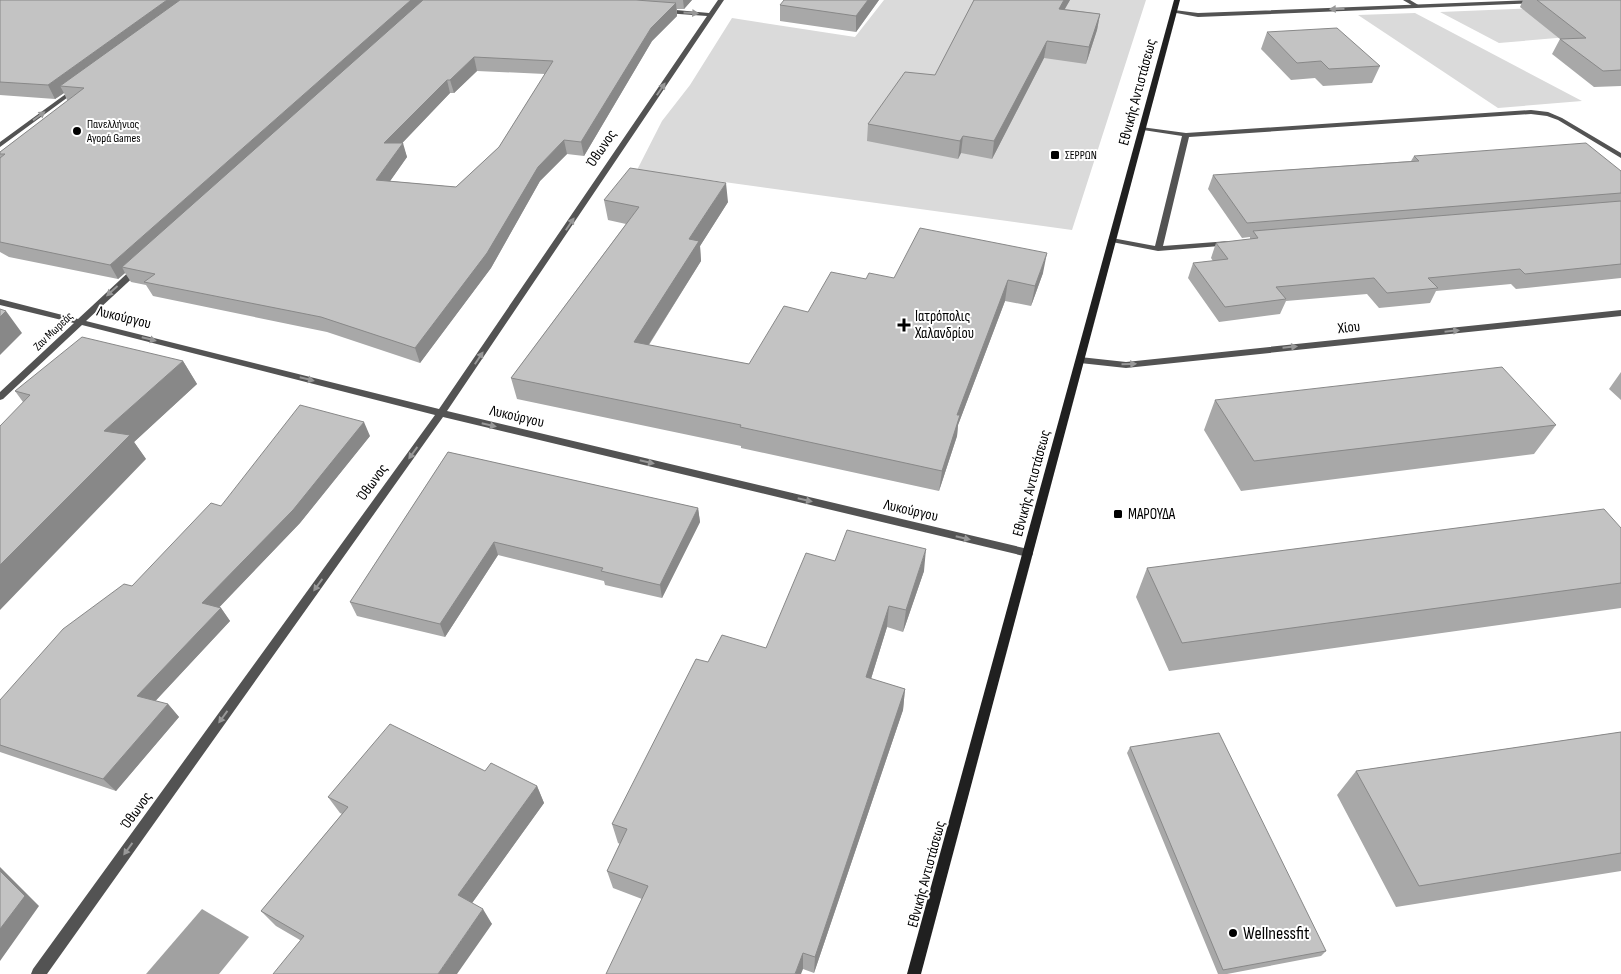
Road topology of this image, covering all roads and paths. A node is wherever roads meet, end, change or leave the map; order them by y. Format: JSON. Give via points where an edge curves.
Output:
{"nodes":[{"id":1,"x":721,"y":0,"type":"edge"},
{"id":2,"x":1177,"y":0,"type":"edge"},
{"id":3,"x":1406,"y":0,"type":"edge"},
{"id":4,"x":1538,"y":2,"type":"edge"},
{"id":5,"x":1417,"y":6,"type":"junction"},
{"id":6,"x":654,"y":10,"type":"edge"},
{"id":7,"x":1174,"y":12,"type":"junction"},
{"id":8,"x":711,"y":14,"type":"junction"},
{"id":9,"x":79,"y":87,"type":"edge"},
{"id":10,"x":1143,"y":128,"type":"junction"},
{"id":11,"x":1186,"y":135,"type":"junction"},
{"id":12,"x":0,"y":145,"type":"edge"},
{"id":13,"x":1621,"y":156,"type":"edge"},
{"id":14,"x":1112,"y":240,"type":"junction"},
{"id":15,"x":1237,"y":243,"type":"edge"},
{"id":16,"x":1158,"y":249,"type":"junction"},
{"id":17,"x":146,"y":261,"type":"edge"},
{"id":18,"x":0,"y":302,"type":"edge"},
{"id":19,"x":1621,"y":313,"type":"edge"},
{"id":20,"x":80,"y":321,"type":"junction"},
{"id":21,"x":1080,"y":360,"type":"junction"},
{"id":22,"x":0,"y":397,"type":"edge"},
{"id":23,"x":441,"y":413,"type":"junction"},
{"id":24,"x":1028,"y":553,"type":"junction"},
{"id":25,"x":38,"y":974,"type":"edge"},
{"id":26,"x":914,"y":974,"type":"edge"}],
"edges":[{"from":1,"to":8,"type":"street","name":"Όθωνος"},
{"from":2,"to":7,"type":"main road","name":"Εθνικής Αντιστάσεως"},
{"from":3,"to":5,"type":"street"},
{"from":4,"to":5,"type":"street"},
{"from":5,"to":7,"type":"street","one_way":true,"via":[[1198,14]]},
{"from":6,"to":8,"type":"street","one_way":true},
{"from":7,"to":10,"type":"main road","name":"Εθνικής Αντιστάσεως"},
{"from":23,"to":8,"type":"street","name":"Όθωνος","one_way":true},
{"from":12,"to":9,"type":"street","one_way":true},
{"from":10,"to":11,"type":"street"},
{"from":10,"to":14,"type":"main road","name":"Εθνικής Αντιστάσεως"},
{"from":11,"to":13,"type":"street","via":[[1532,112],[1554,116]]},
{"from":11,"to":16,"type":"street"},
{"from":14,"to":16,"type":"street"},
{"from":14,"to":21,"type":"main road","name":"Εθνικής Αντιστάσεως"},
{"from":15,"to":16,"type":"street"},
{"from":17,"to":20,"type":"street","name":"Ζαν Μωρεάς","one_way":true},
{"from":18,"to":20,"type":"street","name":"Λυκούργου"},
{"from":21,"to":19,"type":"street","name":"Χίου","one_way":true,"via":[[1126,365]]},
{"from":20,"to":22,"type":"street","name":"Ζαν Μωρεάς"},
{"from":20,"to":23,"type":"street","name":"Λυκούργου","one_way":true},
{"from":21,"to":24,"type":"main road","name":"Εθνικής Αντιστάσεως"},
{"from":23,"to":24,"type":"street","name":"Λυκούργου","one_way":true},
{"from":23,"to":25,"type":"street","name":"Όθωνος","one_way":true},
{"from":24,"to":26,"type":"main road","name":"Εθνικής Αντιστάσεως"}]}
